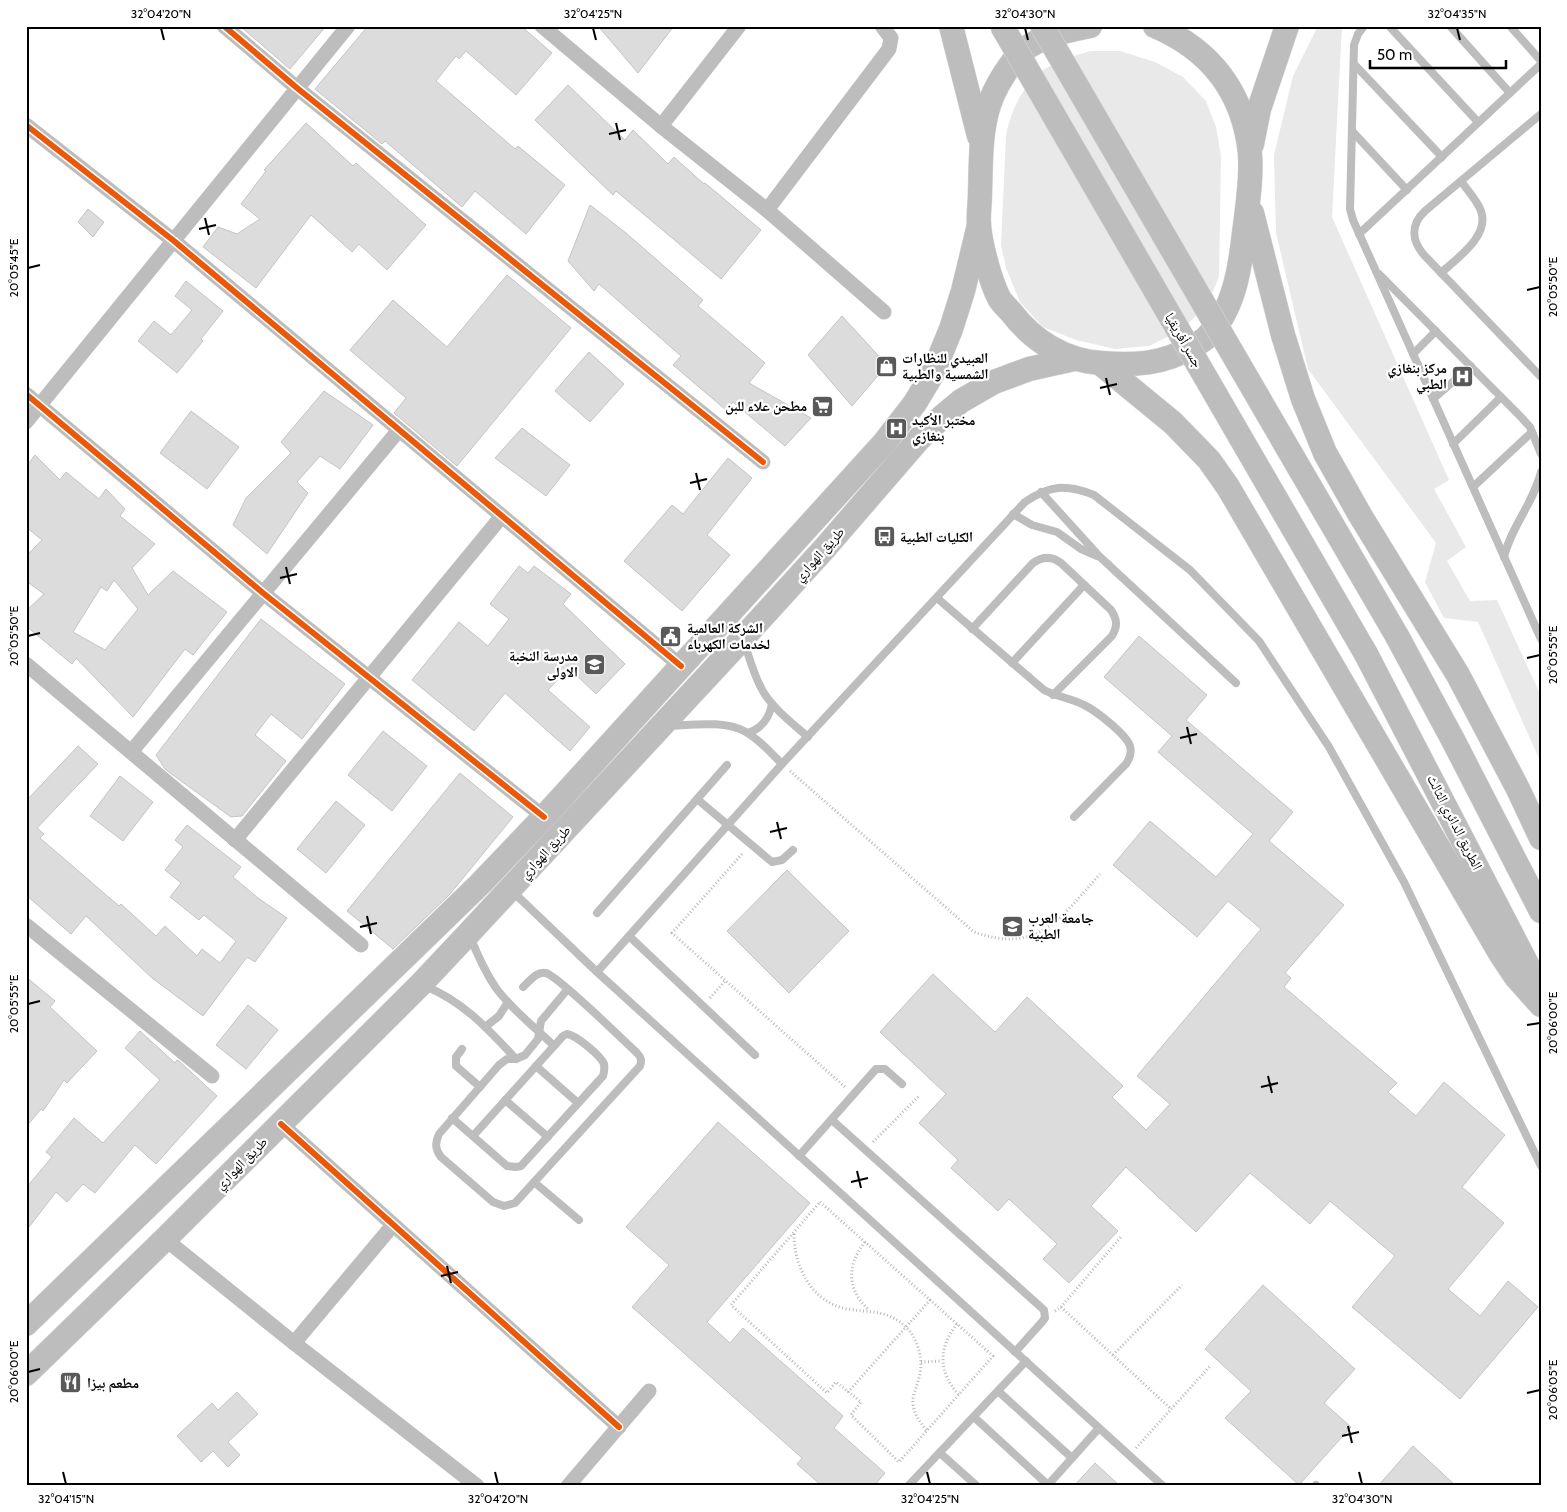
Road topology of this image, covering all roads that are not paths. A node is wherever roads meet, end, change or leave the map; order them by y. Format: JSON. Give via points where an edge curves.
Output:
{"nodes":[{"id":1,"x":224,"y":26,"type":"edge"},
{"id":2,"x":348,"y":26,"type":"edge"},
{"id":3,"x":542,"y":26,"type":"edge"},
{"id":4,"x":739,"y":26,"type":"edge"},
{"id":5,"x":882,"y":26,"type":"edge"},
{"id":6,"x":951,"y":26,"type":"edge"},
{"id":7,"x":1002,"y":26,"type":"edge"},
{"id":8,"x":1042,"y":26,"type":"edge"},
{"id":9,"x":1090,"y":26,"type":"edge"},
{"id":10,"x":1155,"y":26,"type":"edge"},
{"id":11,"x":1287,"y":26,"type":"edge"},
{"id":12,"x":1364,"y":26,"type":"edge"},
{"id":13,"x":1389,"y":26,"type":"edge"},
{"id":14,"x":1450,"y":26,"type":"edge"},
{"id":15,"x":1510,"y":26,"type":"edge"},
{"id":16,"x":1541,"y":62,"type":"edge"},
{"id":17,"x":1354,"y":64,"type":"junction"},
{"id":18,"x":297,"y":88,"type":"junction"},
{"id":19,"x":1510,"y":93,"type":"junction"},
{"id":20,"x":1541,"y":114,"type":"edge"},
{"id":21,"x":1478,"y":122,"type":"junction"},
{"id":22,"x":26,"y":125,"type":"edge"},
{"id":23,"x":660,"y":126,"type":"junction"},
{"id":24,"x":1352,"y":132,"type":"junction"},
{"id":25,"x":982,"y":146,"type":"junction"},
{"id":26,"x":1250,"y":156,"type":"junction"},
{"id":27,"x":1442,"y":157,"type":"junction"},
{"id":28,"x":1461,"y":181,"type":"junction"},
{"id":29,"x":1407,"y":190,"type":"junction"},
{"id":30,"x":1248,"y":197,"type":"junction"},
{"id":31,"x":767,"y":210,"type":"junction"},
{"id":32,"x":979,"y":225,"type":"junction"},
{"id":33,"x":1359,"y":234,"type":"junction"},
{"id":34,"x":174,"y":241,"type":"junction"},
{"id":35,"x":1376,"y":271,"type":"junction"},
{"id":36,"x":1441,"y":273,"type":"junction"},
{"id":37,"x":884,"y":312,"type":"dead end"},
{"id":38,"x":1436,"y":331,"type":"junction"},
{"id":39,"x":1413,"y":354,"type":"junction"},
{"id":40,"x":1074,"y":359,"type":"junction"},
{"id":41,"x":1100,"y":363,"type":"junction"},
{"id":42,"x":1470,"y":366,"type":"junction"},
{"id":43,"x":1541,"y":377,"type":"edge"},
{"id":44,"x":26,"y":394,"type":"edge"},
{"id":45,"x":1502,"y":397,"type":"junction"},
{"id":46,"x":1434,"y":399,"type":"junction"},
{"id":47,"x":40,"y":405,"type":"junction"},
{"id":48,"x":26,"y":422,"type":"edge"},
{"id":49,"x":399,"y":430,"type":"junction"},
{"id":50,"x":1532,"y":432,"type":"junction"},
{"id":51,"x":1453,"y":444,"type":"junction"},
{"id":52,"x":1541,"y":454,"type":"edge"},
{"id":53,"x":763,"y":462,"type":"dead end"},
{"id":54,"x":1541,"y":472,"type":"edge"},
{"id":55,"x":1473,"y":487,"type":"junction"},
{"id":56,"x":1041,"y":492,"type":"junction"},
{"id":57,"x":1014,"y":514,"type":"junction"},
{"id":58,"x":502,"y":516,"type":"junction"},
{"id":59,"x":1099,"y":556,"type":"junction"},
{"id":60,"x":1504,"y":557,"type":"junction"},
{"id":61,"x":1084,"y":585,"type":"junction"},
{"id":62,"x":263,"y":593,"type":"junction"},
{"id":63,"x":937,"y":598,"type":"junction"},
{"id":64,"x":972,"y":629,"type":"junction"},
{"id":65,"x":744,"y":638,"type":"junction"},
{"id":66,"x":1541,"y":639,"type":"edge"},
{"id":67,"x":1366,"y":654,"type":"joint"},
{"id":68,"x":1012,"y":663,"type":"junction"},
{"id":69,"x":26,"y":664,"type":"edge"},
{"id":70,"x":681,"y":666,"type":"junction"},
{"id":71,"x":368,"y":678,"type":"junction"},
{"id":72,"x":1236,"y":683,"type":"dead end"},
{"id":73,"x":1053,"y":695,"type":"junction"},
{"id":74,"x":772,"y":704,"type":"junction"},
{"id":75,"x":661,"y":726,"type":"junction"},
{"id":76,"x":748,"y":733,"type":"junction"},
{"id":77,"x":808,"y":737,"type":"junction"},
{"id":78,"x":131,"y":752,"type":"junction"},
{"id":79,"x":728,"y":764,"type":"dead end"},
{"id":80,"x":782,"y":764,"type":"junction"},
{"id":81,"x":698,"y":799,"type":"junction"},
{"id":82,"x":544,"y":817,"type":"junction"},
{"id":83,"x":1074,"y":817,"type":"dead end"},
{"id":84,"x":728,"y":825,"type":"junction"},
{"id":85,"x":1541,"y":838,"type":"edge"},
{"id":86,"x":235,"y":840,"type":"junction"},
{"id":87,"x":792,"y":850,"type":"dead end"},
{"id":88,"x":510,"y":890,"type":"junction"},
{"id":89,"x":1541,"y":911,"type":"edge"},
{"id":90,"x":597,"y":913,"type":"dead end"},
{"id":91,"x":26,"y":925,"type":"edge"},
{"id":92,"x":470,"y":934,"type":"junction"},
{"id":93,"x":629,"y":936,"type":"junction"},
{"id":94,"x":361,"y":945,"type":"dead end"},
{"id":95,"x":597,"y":972,"type":"junction"},
{"id":96,"x":421,"y":984,"type":"junction"},
{"id":97,"x":523,"y":987,"type":"dead end"},
{"id":98,"x":567,"y":990,"type":"junction"},
{"id":99,"x":1541,"y":991,"type":"edge"},
{"id":100,"x":508,"y":1002,"type":"junction"},
{"id":101,"x":1541,"y":1005,"type":"edge"},
{"id":102,"x":485,"y":1027,"type":"junction"},
{"id":103,"x":539,"y":1032,"type":"junction"},
{"id":104,"x":554,"y":1046,"type":"junction"},
{"id":105,"x":462,"y":1048,"type":"dead end"},
{"id":106,"x":755,"y":1055,"type":"dead end"},
{"id":107,"x":516,"y":1058,"type":"junction"},
{"id":108,"x":536,"y":1066,"type":"junction"},
{"id":109,"x":212,"y":1076,"type":"dead end"},
{"id":110,"x":902,"y":1084,"type":"dead end"},
{"id":111,"x":480,"y":1087,"type":"junction"},
{"id":112,"x":505,"y":1100,"type":"junction"},
{"id":113,"x":578,"y":1103,"type":"junction"},
{"id":114,"x":452,"y":1118,"type":"junction"},
{"id":115,"x":832,"y":1120,"type":"junction"},
{"id":116,"x":281,"y":1124,"type":"junction"},
{"id":117,"x":473,"y":1136,"type":"junction"},
{"id":118,"x":548,"y":1137,"type":"junction"},
{"id":119,"x":799,"y":1156,"type":"junction"},
{"id":120,"x":1541,"y":1166,"type":"edge"},
{"id":121,"x":534,"y":1182,"type":"junction"},
{"id":122,"x":579,"y":1220,"type":"dead end"},
{"id":123,"x":393,"y":1225,"type":"junction"},
{"id":124,"x":166,"y":1239,"type":"junction"},
{"id":125,"x":26,"y":1324,"type":"edge"},
{"id":126,"x":294,"y":1343,"type":"junction"},
{"id":127,"x":1015,"y":1352,"type":"junction"},
{"id":128,"x":1026,"y":1362,"type":"junction"},
{"id":129,"x":26,"y":1374,"type":"edge"},
{"id":130,"x":650,"y":1391,"type":"dead end"},
{"id":131,"x":998,"y":1391,"type":"junction"},
{"id":132,"x":974,"y":1417,"type":"junction"},
{"id":133,"x":619,"y":1426,"type":"junction"},
{"id":134,"x":1099,"y":1428,"type":"junction"},
{"id":135,"x":940,"y":1453,"type":"junction"},
{"id":136,"x":1072,"y":1458,"type":"junction"},
{"id":137,"x":1048,"y":1485,"type":"edge"},
{"id":138,"x":477,"y":1486,"type":"edge"},
{"id":139,"x":568,"y":1486,"type":"edge"},
{"id":140,"x":908,"y":1486,"type":"edge"},
{"id":141,"x":977,"y":1486,"type":"edge"},
{"id":142,"x":1163,"y":1486,"type":"edge"}],
"edges":[{"from":1,"to":18,"type":"street"},
{"from":2,"to":18,"type":"street"},
{"from":3,"to":23,"type":"street"},
{"from":4,"to":23,"type":"street"},
{"from":5,"to":31,"type":"street","via":[[891,38],[889,49]]},
{"from":6,"to":25,"type":"highway"},
{"from":7,"to":67,"type":"highway","name":"جسر أفريقيا","bridge":true},
{"from":8,"to":89,"type":"highway","bridge":true,"via":[[1397,636]]},
{"from":9,"to":25,"type":"highway","via":[[1061,32],[1024,51],[1001,79],[989,105]]},
{"from":10,"to":26,"type":"highway","via":[[1196,49],[1218,70],[1236,98]]},
{"from":11,"to":26,"type":"highway","via":[[1259,109]]},
{"from":12,"to":17,"type":"lane","via":[[1354,45]]},
{"from":13,"to":21,"type":"lane"},
{"from":14,"to":19,"type":"lane"},
{"from":15,"to":16,"type":"lane"},
{"from":16,"to":19,"type":"lane"},
{"from":17,"to":24,"type":"lane"},
{"from":17,"to":27,"type":"lane"},
{"from":18,"to":34,"type":"street"},
{"from":18,"to":53,"type":"street"},
{"from":19,"to":21,"type":"lane"},
{"from":20,"to":28,"type":"lane"},
{"from":21,"to":27,"type":"lane"},
{"from":22,"to":34,"type":"street"},
{"from":23,"to":31,"type":"street"},
{"from":24,"to":29,"type":"lane"},
{"from":24,"to":33,"type":"lane","via":[[1350,210]]},
{"from":25,"to":32,"type":"highway"},
{"from":26,"to":30,"type":"highway"},
{"from":27,"to":29,"type":"lane"},
{"from":28,"to":36,"type":"lane","via":[[1481,211],[1482,226],[1475,240]]},
{"from":28,"to":36,"type":"lane","via":[[1415,222],[1415,240],[1419,248]]},
{"from":29,"to":33,"type":"lane"},
{"from":30,"to":41,"type":"highway","via":[[1235,286],[1224,315],[1207,338],[1176,356],[1142,364]]},
{"from":30,"to":85,"type":"highway","via":[[1283,335],[1325,453],[1458,675]]},
{"from":31,"to":37,"type":"street"},
{"from":32,"to":40,"type":"highway","via":[[989,272],[1000,299],[1018,322],[1045,345]]},
{"from":32,"to":70,"type":"highway","name":"طريق الهواري","via":[[964,291],[951,330],[934,373],[915,403],[884,443]]},
{"from":33,"to":35,"type":"lane"},
{"from":34,"to":47,"type":"street"},
{"from":34,"to":49,"type":"street"},
{"from":35,"to":38,"type":"lane"},
{"from":35,"to":39,"type":"lane"},
{"from":36,"to":43,"type":"lane"},
{"from":38,"to":39,"type":"lane"},
{"from":38,"to":42,"type":"lane"},
{"from":39,"to":46,"type":"lane"},
{"from":40,"to":41,"type":"highway"},
{"from":40,"to":65,"type":"highway","name":"طريق الهواري","via":[[1029,369],[994,382],[943,416],[919,439]]},
{"from":41,"to":101,"type":"highway","via":[[1173,423],[1209,460],[1228,487],[1500,953]]},
{"from":42,"to":45,"type":"lane"},
{"from":42,"to":46,"type":"lane"},
{"from":44,"to":47,"type":"street"},
{"from":45,"to":50,"type":"lane"},
{"from":45,"to":51,"type":"lane"},
{"from":46,"to":51,"type":"lane"},
{"from":47,"to":48,"type":"street"},
{"from":47,"to":62,"type":"street"},
{"from":49,"to":58,"type":"street"},
{"from":49,"to":62,"type":"street"},
{"from":50,"to":52,"type":"lane"},
{"from":50,"to":55,"type":"lane"},
{"from":51,"to":55,"type":"lane"},
{"from":54,"to":60,"type":"lane","via":[[1510,536]]},
{"from":55,"to":60,"type":"lane"},
{"from":56,"to":57,"type":"lane"},
{"from":56,"to":59,"type":"lane"},
{"from":56,"to":120,"type":"lane","via":[[1058,487],[1077,488],[1094,495],[1190,570],[1259,641],[1329,747],[1404,882]]},
{"from":57,"to":59,"type":"lane","via":[[1032,525],[1057,532],[1081,549]]},
{"from":57,"to":63,"type":"lane"},
{"from":58,"to":70,"type":"street"},
{"from":58,"to":71,"type":"street"},
{"from":59,"to":72,"type":"lane"},
{"from":60,"to":66,"type":"lane"},
{"from":61,"to":64,"type":"lane","via":[[1056,560],[1038,559]]},
{"from":61,"to":68,"type":"lane"},
{"from":61,"to":73,"type":"lane","via":[[1111,610],[1116,626],[1112,636]]},
{"from":62,"to":71,"type":"street"},
{"from":62,"to":78,"type":"street"},
{"from":63,"to":64,"type":"lane"},
{"from":63,"to":77,"type":"lane"},
{"from":64,"to":68,"type":"lane"},
{"from":65,"to":74,"type":"lane","via":[[757,681]]},
{"from":65,"to":75,"type":"highway","name":"طريق الهواري"},
{"from":67,"to":99,"type":"highway","name":"الطريق الدائري الثالث"},
{"from":68,"to":73,"type":"lane"},
{"from":69,"to":78,"type":"street"},
{"from":70,"to":82,"type":"highway","name":"طريق الهواري"},
{"from":71,"to":82,"type":"street"},
{"from":71,"to":86,"type":"street"},
{"from":73,"to":83,"type":"lane","via":[[1095,712],[1124,737],[1130,747],[1130,759]]},
{"from":74,"to":76,"type":"lane","via":[[762,725]]},
{"from":74,"to":77,"type":"lane"},
{"from":75,"to":76,"type":"lane","via":[[726,725]]},
{"from":75,"to":88,"type":"highway","name":"طريق الهواري"},
{"from":76,"to":80,"type":"lane"},
{"from":77,"to":80,"type":"lane"},
{"from":78,"to":86,"type":"street"},
{"from":79,"to":81,"type":"lane"},
{"from":80,"to":84,"type":"lane"},
{"from":81,"to":84,"type":"lane"},
{"from":81,"to":90,"type":"lane"},
{"from":82,"to":125,"type":"highway","name":"طريق الهواري","via":[[480,884]]},
{"from":84,"to":87,"type":"lane","via":[[772,862],[782,860]]},
{"from":84,"to":93,"type":"lane"},
{"from":86,"to":94,"type":"street"},
{"from":88,"to":92,"type":"highway","name":"طريق الهواري"},
{"from":88,"to":95,"type":"lane"},
{"from":91,"to":109,"type":"street"},
{"from":92,"to":96,"type":"highway","name":"طريق الهواري"},
{"from":92,"to":100,"type":"lane","via":[[486,971]]},
{"from":93,"to":95,"type":"lane"},
{"from":93,"to":106,"type":"lane"},
{"from":95,"to":119,"type":"lane"},
{"from":96,"to":102,"type":"lane","via":[[466,1008]]},
{"from":96,"to":116,"type":"highway","name":"طريق الهواري"},
{"from":97,"to":98,"type":"lane","via":[[535,975],[544,973]]},
{"from":98,"to":103,"type":"lane","via":[[541,1021]]},
{"from":98,"to":121,"type":"lane","via":[[637,1053],[641,1062]]},
{"from":100,"to":102,"type":"lane","via":[[499,1016]]},
{"from":100,"to":103,"type":"lane"},
{"from":102,"to":107,"type":"lane"},
{"from":103,"to":104,"type":"lane"},
{"from":103,"to":107,"type":"lane","via":[[536,1042],[525,1055]]},
{"from":104,"to":108,"type":"lane"},
{"from":104,"to":113,"type":"lane","via":[[563,1036],[572,1034],[603,1063],[602,1076]]},
{"from":105,"to":111,"type":"lane","via":[[456,1057],[456,1066]]},
{"from":107,"to":111,"type":"lane","via":[[502,1062]]},
{"from":108,"to":112,"type":"lane"},
{"from":108,"to":113,"type":"lane"},
{"from":110,"to":115,"type":"lane","via":[[889,1071],[881,1068],[872,1072]]},
{"from":111,"to":114,"type":"lane"},
{"from":112,"to":117,"type":"lane"},
{"from":112,"to":118,"type":"lane"},
{"from":113,"to":118,"type":"lane"},
{"from":114,"to":117,"type":"lane"},
{"from":114,"to":121,"type":"lane","via":[[436,1140],[437,1152],[493,1202],[504,1206],[515,1204]]},
{"from":115,"to":119,"type":"lane"},
{"from":115,"to":127,"type":"lane","via":[[1041,1306],[1045,1314],[1042,1322]]},
{"from":116,"to":123,"type":"street"},
{"from":116,"to":124,"type":"highway","name":"طريق الهواري"},
{"from":117,"to":118,"type":"lane","via":[[507,1166],[516,1168],[524,1164]]},
{"from":119,"to":127,"type":"lane"},
{"from":121,"to":122,"type":"lane"},
{"from":123,"to":126,"type":"street"},
{"from":123,"to":133,"type":"street"},
{"from":124,"to":126,"type":"street"},
{"from":124,"to":129,"type":"highway","name":"طريق الهواري"},
{"from":126,"to":138,"type":"street"},
{"from":127,"to":128,"type":"lane"},
{"from":128,"to":131,"type":"lane"},
{"from":128,"to":134,"type":"lane"},
{"from":130,"to":133,"type":"street"},
{"from":131,"to":132,"type":"lane"},
{"from":131,"to":136,"type":"lane"},
{"from":132,"to":135,"type":"lane"},
{"from":132,"to":137,"type":"lane"},
{"from":133,"to":139,"type":"street"},
{"from":134,"to":136,"type":"lane"},
{"from":134,"to":142,"type":"lane"},
{"from":135,"to":140,"type":"lane"},
{"from":135,"to":141,"type":"lane"},
{"from":136,"to":137,"type":"lane"}]}
